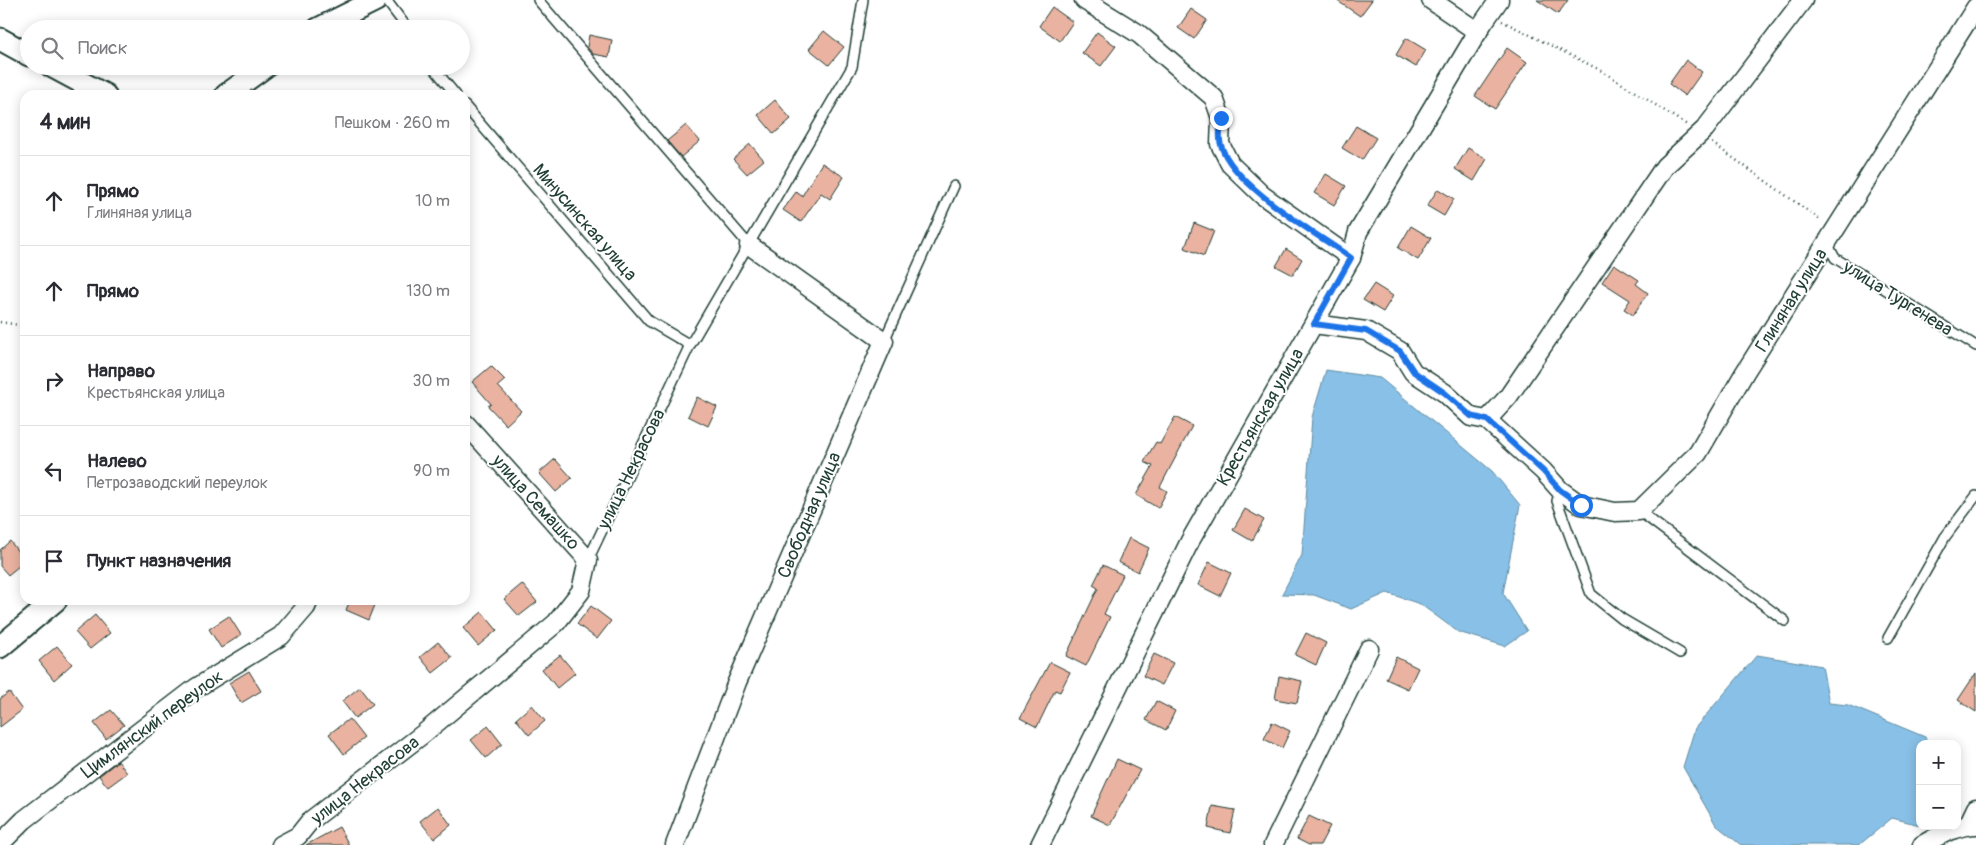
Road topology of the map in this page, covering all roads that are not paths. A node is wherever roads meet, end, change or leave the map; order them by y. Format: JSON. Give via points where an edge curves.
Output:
{"nodes":[{"id":1,"x":376,"y":0,"type":"edge"},
{"id":2,"x":386,"y":0,"type":"edge"},
{"id":3,"x":538,"y":0,"type":"edge"},
{"id":4,"x":863,"y":0,"type":"edge"},
{"id":5,"x":1084,"y":0,"type":"edge"},
{"id":6,"x":1431,"y":0,"type":"edge"},
{"id":7,"x":1803,"y":0,"type":"edge"},
{"id":8,"x":1494,"y":7,"type":"edge"},
{"id":9,"x":1976,"y":7,"type":"edge"},
{"id":10,"x":336,"y":20,"type":"edge"},
{"id":11,"x":401,"y":20,"type":"edge"},
{"id":12,"x":1478,"y":32,"type":"junction"},
{"id":13,"x":0,"y":40,"type":"edge"},
{"id":14,"x":20,"y":50,"type":"edge"},
{"id":15,"x":68,"y":75,"type":"edge"},
{"id":16,"x":254,"y":75,"type":"edge"},
{"id":17,"x":439,"y":75,"type":"edge"},
{"id":18,"x":96,"y":90,"type":"edge"},
{"id":19,"x":233,"y":90,"type":"edge"},
{"id":20,"x":452,"y":90,"type":"edge"},
{"id":21,"x":470,"y":112,"type":"edge"},
{"id":22,"x":954,"y":186,"type":"dead end"},
{"id":23,"x":1831,"y":237,"type":"junction"},
{"id":24,"x":749,"y":245,"type":"junction"},
{"id":25,"x":1351,"y":258,"type":"junction"},
{"id":26,"x":1314,"y":324,"type":"junction"},
{"id":27,"x":884,"y":341,"type":"junction"},
{"id":28,"x":690,"y":345,"type":"junction"},
{"id":29,"x":1976,"y":346,"type":"edge"},
{"id":30,"x":1487,"y":420,"type":"junction"},
{"id":31,"x":470,"y":431,"type":"edge"},
{"id":32,"x":1560,"y":490,"type":"junction"},
{"id":33,"x":1976,"y":496,"type":"edge"},
{"id":34,"x":1639,"y":511,"type":"junction"},
{"id":35,"x":588,"y":560,"type":"junction"},
{"id":36,"x":50,"y":605,"type":"edge"},
{"id":37,"x":307,"y":605,"type":"edge"},
{"id":38,"x":1785,"y":621,"type":"dead end"},
{"id":39,"x":1888,"y":638,"type":"dead end"},
{"id":40,"x":0,"y":647,"type":"edge"},
{"id":41,"x":1370,"y":649,"type":"dead end"},
{"id":42,"x":1680,"y":653,"type":"dead end"},
{"id":43,"x":1976,"y":808,"type":"edge"},
{"id":44,"x":1972,"y":825,"type":"edge"},
{"id":45,"x":300,"y":840,"type":"edge"},
{"id":46,"x":0,"y":844,"type":"edge"},
{"id":47,"x":280,"y":845,"type":"edge"},
{"id":48,"x":674,"y":845,"type":"edge"},
{"id":49,"x":1040,"y":845,"type":"edge"},
{"id":50,"x":1273,"y":845,"type":"edge"},
{"id":51,"x":1922,"y":845,"type":"edge"}],
"edges":[{"from":1,"to":10,"type":"street"},
{"from":2,"to":11,"type":"lane"},
{"from":3,"to":24,"type":"lane"},
{"from":4,"to":24,"type":"lane","name":"улица Некрасова","via":[[852,68]]},
{"from":5,"to":25,"type":"street","via":[[1139,34],[1214,98],[1221,118],[1220,144],[1230,164],[1262,196]]},
{"from":6,"to":12,"type":"street"},
{"from":7,"to":30,"type":"street","via":[[1700,134],[1665,166],[1508,397]]},
{"from":8,"to":12,"type":"street","name":"Крестьянская улица"},
{"from":9,"to":23,"type":"street","name":"Глиняная улица"},
{"from":12,"to":25,"type":"street","name":"Крестьянская улица","via":[[1358,232]]},
{"from":13,"to":14,"type":"street"},
{"from":15,"to":18,"type":"street"},
{"from":16,"to":19,"type":"street"},
{"from":17,"to":20,"type":"lane"},
{"from":21,"to":28,"type":"lane","name":"Минусинская улица","via":[[649,321]]},
{"from":22,"to":27,"type":"lane"},
{"from":23,"to":29,"type":"lane","name":"улица Тургенева","via":[[1835,258]]},
{"from":23,"to":34,"type":"street","name":"Глиняная улица","via":[[1698,453]]},
{"from":24,"to":27,"type":"street"},
{"from":24,"to":28,"type":"lane","name":"улица Некрасова"},
{"from":25,"to":26,"type":"street","name":"Крестьянская улица"},
{"from":26,"to":30,"type":"street","via":[[1366,331],[1400,351],[1414,372],[1471,416]]},
{"from":26,"to":49,"type":"street","name":"Крестьянская улица","via":[[1190,541]]},
{"from":27,"to":48,"type":"street","name":"Свободная улица","via":[[737,682]]},
{"from":28,"to":35,"type":"lane","name":"улица Некрасова"},
{"from":30,"to":32,"type":"street"},
{"from":31,"to":35,"type":"street","name":"улица Семашко"},
{"from":32,"to":34,"type":"street","via":[[1581,505],[1615,512]]},
{"from":32,"to":42,"type":"lane","via":[[1556,501],[1590,594],[1622,619]]},
{"from":33,"to":39,"type":"lane","via":[[1945,538]]},
{"from":34,"to":38,"type":"lane"},
{"from":35,"to":45,"type":"street","name":"улица Некрасова","via":[[581,591],[556,623],[423,734],[310,820]]},
{"from":36,"to":40,"type":"street"},
{"from":37,"to":46,"type":"street","name":"Цимлянский переулок","via":[[281,636],[196,688],[24,820]]},
{"from":41,"to":50,"type":"street"},
{"from":43,"to":44,"type":"street"},
{"from":44,"to":51,"type":"street","via":[[1940,835]]},
{"from":45,"to":47,"type":"street","name":"улица Некрасова"}]}
